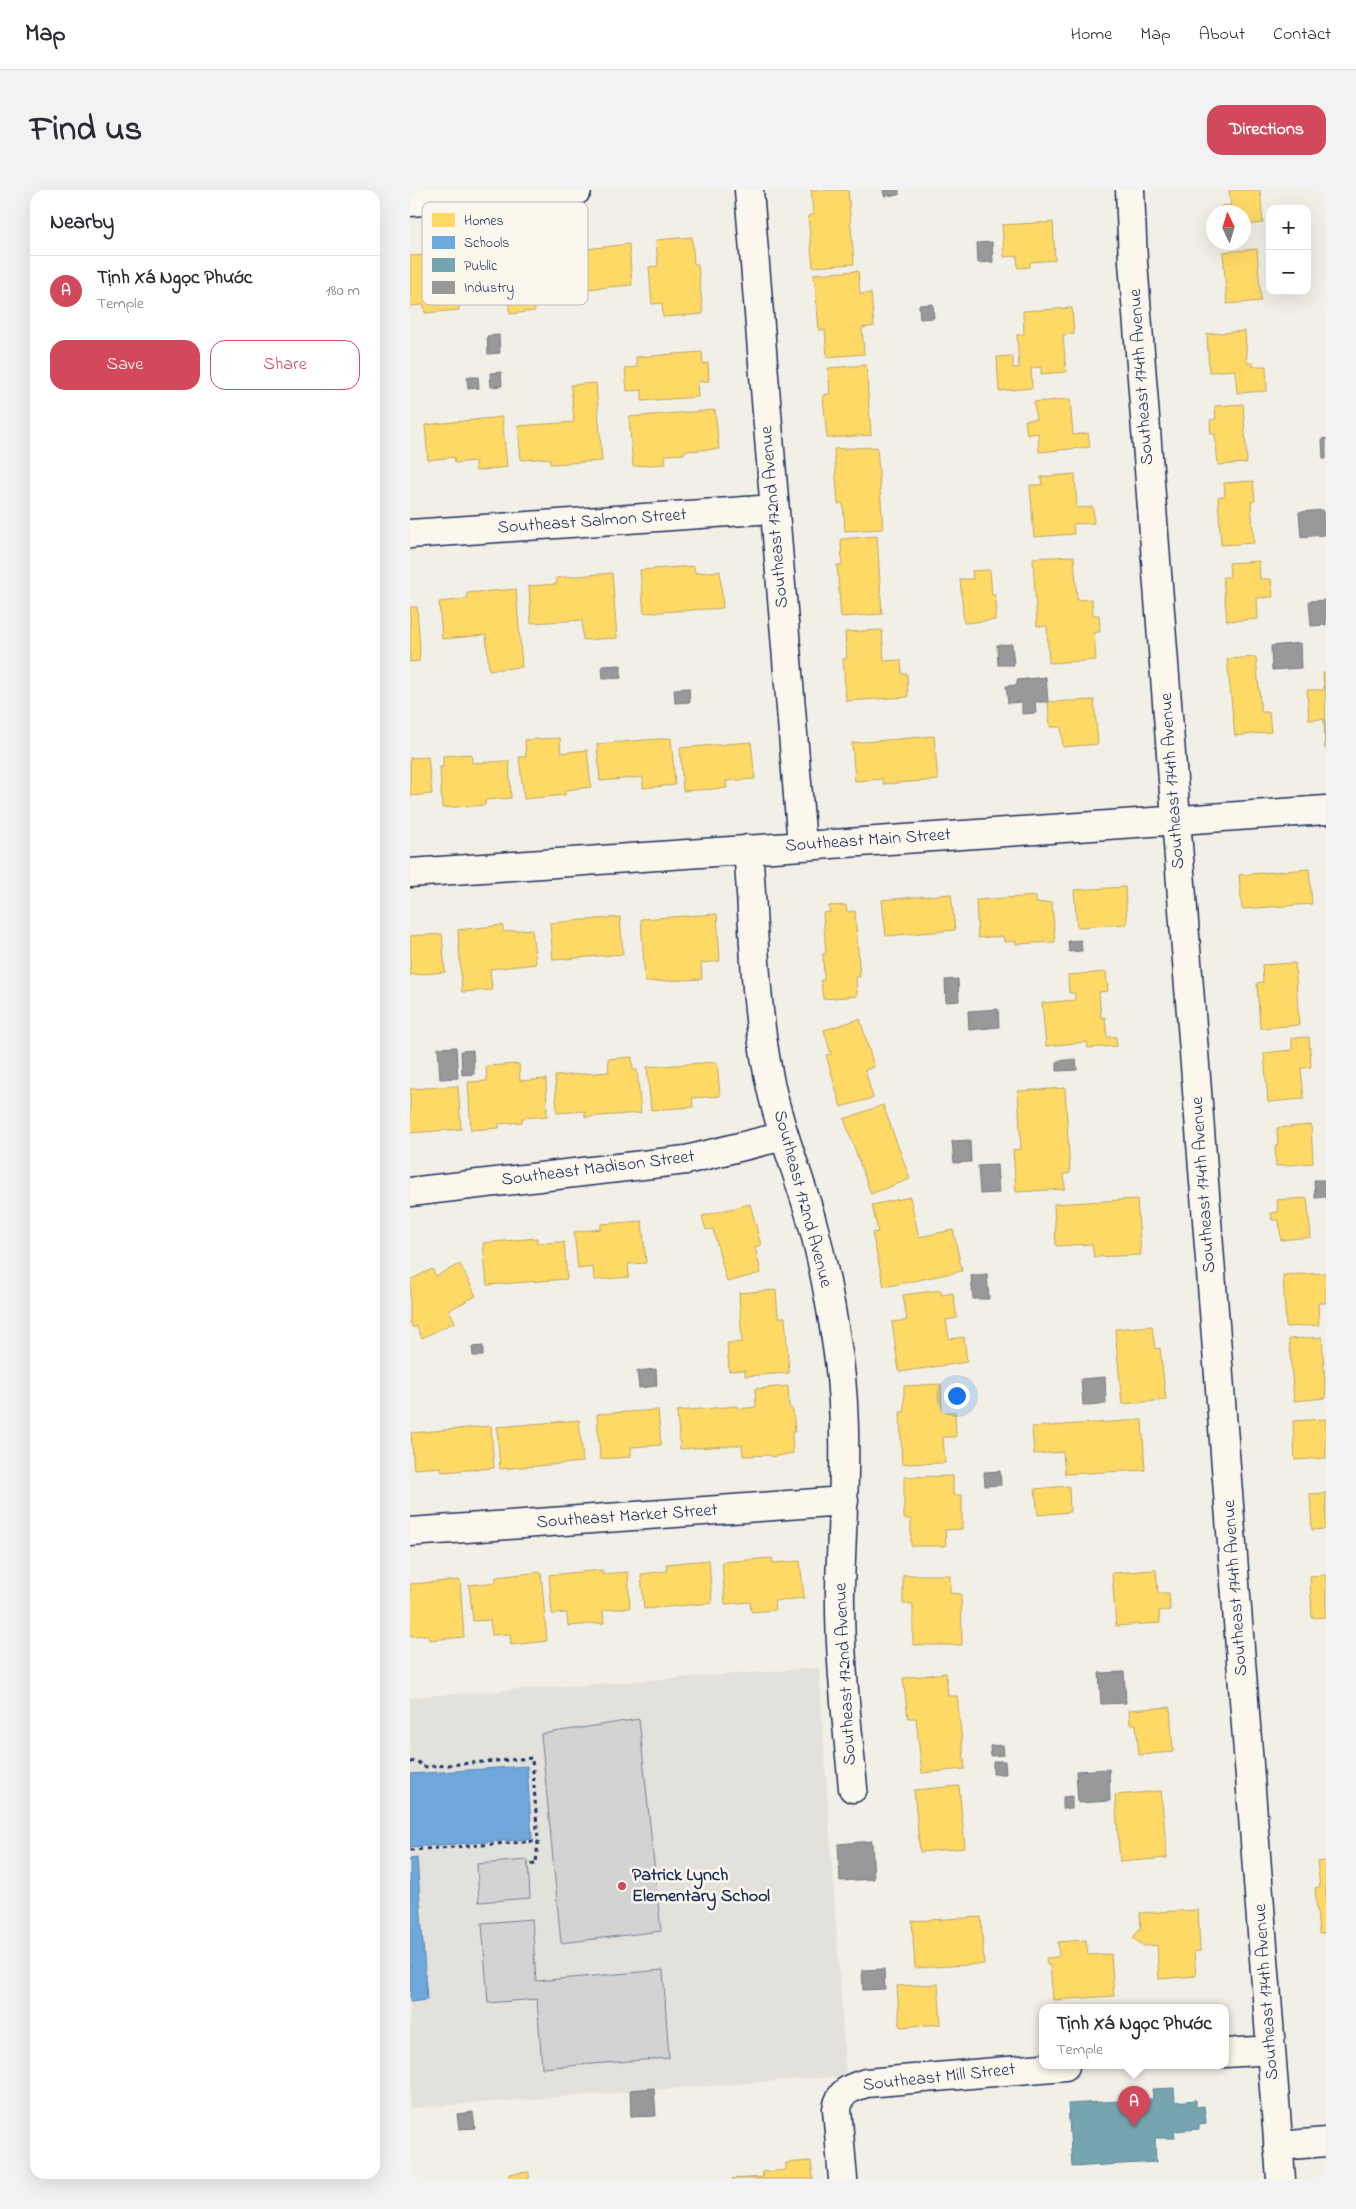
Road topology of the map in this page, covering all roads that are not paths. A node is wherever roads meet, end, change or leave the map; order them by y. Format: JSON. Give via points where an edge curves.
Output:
{"nodes":[{"id":1,"x":577,"y":190,"type":"edge"},
{"id":2,"x":749,"y":190,"type":"edge"},
{"id":3,"x":1130,"y":190,"type":"edge"},
{"id":4,"x":410,"y":202,"type":"edge"},
{"id":5,"x":774,"y":509,"type":"junction"},
{"id":6,"x":410,"y":534,"type":"edge"},
{"id":7,"x":1326,"y":810,"type":"edge"},
{"id":8,"x":1176,"y":820,"type":"junction"},
{"id":9,"x":802,"y":845,"type":"junction"},
{"id":10,"x":748,"y":849,"type":"junction"},
{"id":11,"x":410,"y":873,"type":"edge"},
{"id":12,"x":784,"y":1136,"type":"junction"},
{"id":13,"x":410,"y":1192,"type":"edge"},
{"id":14,"x":844,"y":1501,"type":"junction"},
{"id":15,"x":410,"y":1532,"type":"edge"},
{"id":16,"x":853,"y":1788,"type":"dead end"},
{"id":17,"x":1271,"y":2050,"type":"junction"},
{"id":18,"x":1229,"y":2053,"type":"edge"},
{"id":19,"x":1039,"y":2068,"type":"edge"},
{"id":20,"x":1326,"y":2142,"type":"edge"},
{"id":21,"x":1278,"y":2146,"type":"junction"},
{"id":22,"x":843,"y":2179,"type":"edge"},
{"id":23,"x":1281,"y":2179,"type":"edge"}],
"edges":[{"from":1,"to":4,"type":"street"},
{"from":2,"to":5,"type":"street","name":"Southeast 172nd Avenue"},
{"from":3,"to":8,"type":"street","name":"Southeast 174th Avenue"},
{"from":5,"to":6,"type":"street","name":"Southeast Salmon Street"},
{"from":5,"to":9,"type":"street","name":"Southeast 172nd Avenue"},
{"from":7,"to":8,"type":"street","name":"Southeast Main Street"},
{"from":8,"to":9,"type":"street","name":"Southeast Main Street"},
{"from":8,"to":17,"type":"street","name":"Southeast 174th Avenue"},
{"from":9,"to":10,"type":"street","name":"Southeast Main Street"},
{"from":10,"to":11,"type":"street","name":"Southeast Main Street"},
{"from":10,"to":12,"type":"street","name":"Southeast 172nd Avenue","via":[[761,1018],[768,1073]]},
{"from":12,"to":13,"type":"street","name":"Southeast Madison Street","via":[[686,1160]]},
{"from":12,"to":14,"type":"street","name":"Southeast 172nd Avenue","via":[[810,1215],[829,1300],[844,1420]]},
{"from":14,"to":15,"type":"street","name":"Southeast Market Street"},
{"from":14,"to":16,"type":"street","name":"Southeast 172nd Avenue","via":[[840,1590],[842,1662]]},
{"from":17,"to":18,"type":"street"},
{"from":17,"to":21,"type":"street","name":"Southeast 174th Avenue"},
{"from":19,"to":22,"type":"street","name":"Southeast Mill Street","via":[[866,2083],[848,2088],[839,2098],[837,2109]]},
{"from":20,"to":21,"type":"street"},
{"from":21,"to":23,"type":"street","name":"Southeast 174th Avenue"}]}
